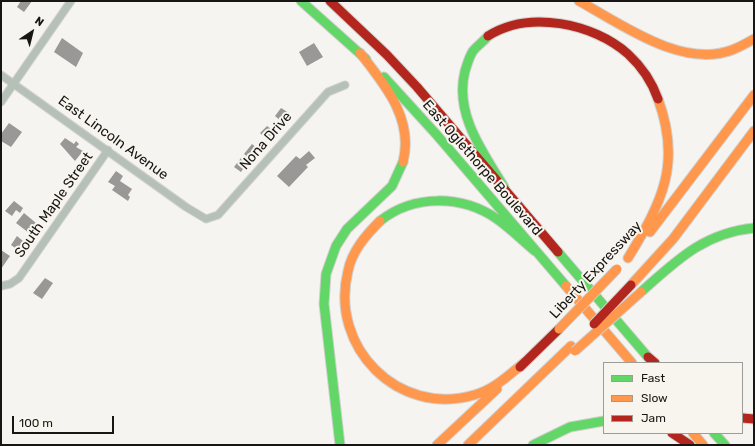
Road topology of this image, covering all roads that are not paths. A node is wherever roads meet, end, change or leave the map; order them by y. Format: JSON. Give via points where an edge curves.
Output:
{"nodes":[{"id":1,"x":72,"y":1,"type":"edge"},
{"id":2,"x":301,"y":1,"type":"edge"},
{"id":3,"x":330,"y":1,"type":"edge"},
{"id":4,"x":580,"y":1,"type":"edge"},
{"id":5,"x":754,"y":39,"type":"edge"},
{"id":6,"x":360,"y":53,"type":"junction"},
{"id":7,"x":1,"y":75,"type":"edge"},
{"id":8,"x":14,"y":83,"type":"junction"},
{"id":9,"x":345,"y":86,"type":"dead end"},
{"id":10,"x":754,"y":95,"type":"edge"},
{"id":11,"x":1,"y":102,"type":"edge"},
{"id":12,"x":754,"y":131,"type":"edge"},
{"id":13,"x":108,"y":150,"type":"junction"},
{"id":14,"x":504,"y":187,"type":"junction"},
{"id":15,"x":211,"y":218,"type":"joint"},
{"id":16,"x":754,"y":228,"type":"edge"},
{"id":17,"x":535,"y":251,"type":"junction"},
{"id":18,"x":628,"y":258,"type":"junction"},
{"id":19,"x":1,"y":286,"type":"edge"},
{"id":20,"x":573,"y":349,"type":"junction"},
{"id":21,"x":652,"y":361,"type":"edge"},
{"id":22,"x":525,"y":362,"type":"junction"},
{"id":23,"x":631,"y":362,"type":"edge"},
{"id":24,"x":743,"y":418,"type":"edge"},
{"id":25,"x":754,"y":419,"type":"edge"},
{"id":26,"x":603,"y":421,"type":"edge"},
{"id":27,"x":674,"y":434,"type":"edge"},
{"id":28,"x":694,"y":434,"type":"edge"},
{"id":29,"x":715,"y":434,"type":"edge"},
{"id":30,"x":340,"y":445,"type":"edge"},
{"id":31,"x":437,"y":445,"type":"edge"},
{"id":32,"x":468,"y":445,"type":"edge"},
{"id":33,"x":534,"y":445,"type":"edge"},
{"id":34,"x":690,"y":445,"type":"edge"},
{"id":35,"x":703,"y":445,"type":"edge"},
{"id":36,"x":725,"y":445,"type":"edge"}],
"edges":[{"from":1,"to":8,"type":"street"},
{"from":2,"to":6,"type":"main road","name":"East Oglethorpe Boulevard"},
{"from":3,"to":14,"type":"main road","name":"East Oglethorpe Boulevard","via":[[417,87]]},
{"from":4,"to":5,"type":"main road","via":[[651,41],[692,54],[718,54]]},
{"from":6,"to":17,"type":"main road","name":"East Oglethorpe Boulevard","via":[[436,134]]},
{"from":6,"to":30,"type":"main road","via":[[397,103],[405,125],[407,147],[397,179],[341,237],[326,274],[324,304]]},
{"from":7,"to":8,"type":"street","name":"East Lincoln Avenue"},
{"from":8,"to":11,"type":"street"},
{"from":8,"to":13,"type":"street","name":"East Lincoln Avenue"},
{"from":9,"to":15,"type":"street","name":"Nona Drive","via":[[328,92],[218,215]]},
{"from":10,"to":18,"type":"main road","name":"Liberty Expressway","via":[[661,219]]},
{"from":12,"to":20,"type":"main road","bridge":true,"via":[[673,240]]},
{"from":13,"to":15,"type":"street","name":"East Lincoln Avenue","via":[[192,211],[206,219]]},
{"from":13,"to":19,"type":"street","name":"South Maple Street","via":[[19,278]]},
{"from":14,"to":18,"type":"main road","via":[[465,112],[463,78],[475,47],[498,25],[527,16],[567,20],[601,34],[625,51],[647,76],[662,111],[668,139],[668,170],[660,202]]},
{"from":14,"to":21,"type":"main road","name":"East Oglethorpe Boulevard"},
{"from":16,"to":20,"type":"main road","bridge":true,"via":[[733,230],[704,241],[687,252]]},
{"from":17,"to":22,"type":"main road","via":[[489,215],[455,202],[426,201],[404,206],[392,212],[372,228],[356,249],[345,284],[347,325],[359,350],[376,371],[406,392],[419,397],[437,399],[474,395],[491,388]]},
{"from":17,"to":23,"type":"main road","name":"East Oglethorpe Boulevard"},
{"from":18,"to":22,"type":"main road","name":"Liberty Expressway","bridge":true},
{"from":20,"to":32,"type":"main road"},
{"from":22,"to":31,"type":"main road","name":"Liberty Expressway"},
{"from":24,"to":25,"type":"main road"},
{"from":26,"to":33,"type":"main road","via":[[570,427]]},
{"from":27,"to":34,"type":"main road"},
{"from":28,"to":35,"type":"main road"},
{"from":29,"to":36,"type":"main road"}]}
